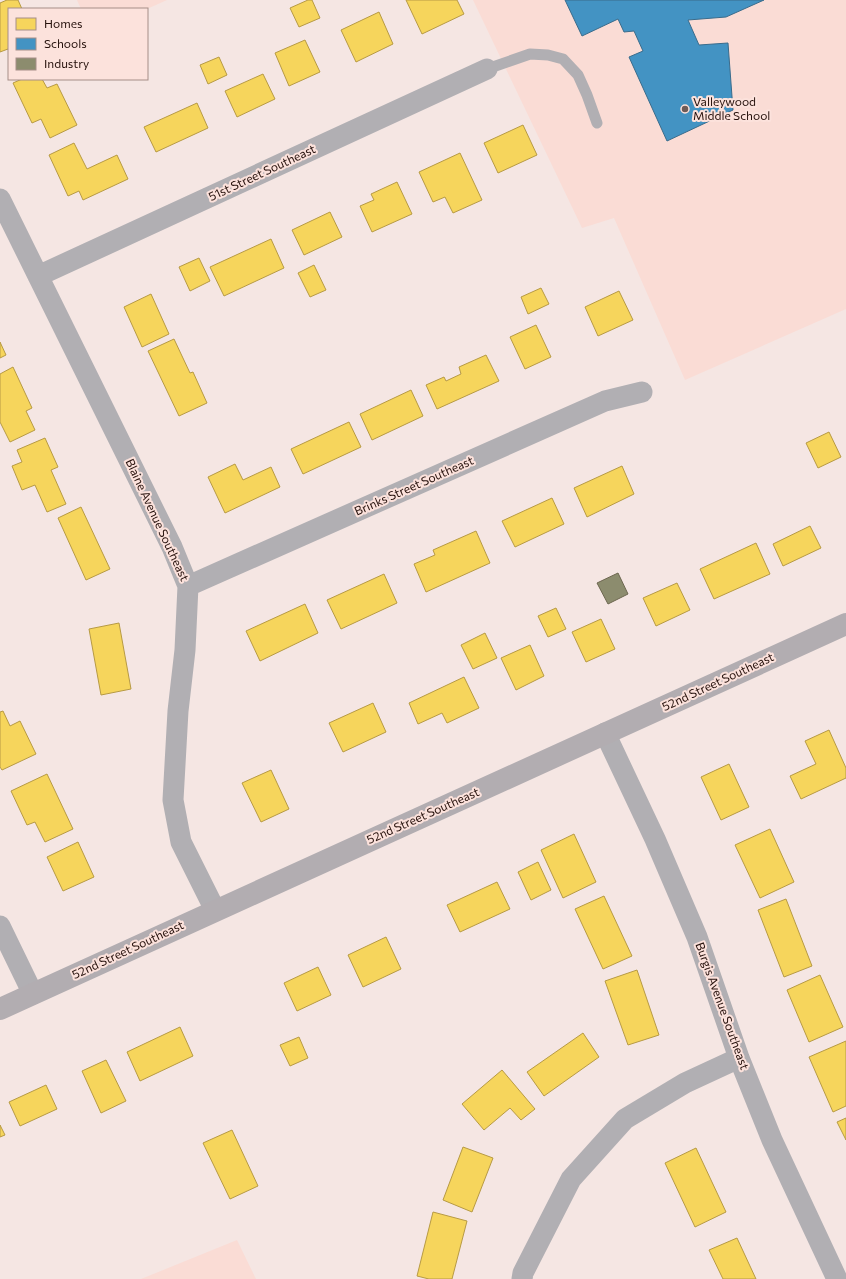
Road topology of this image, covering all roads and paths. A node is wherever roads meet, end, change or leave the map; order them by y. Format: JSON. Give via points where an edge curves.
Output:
{"nodes":[{"id":1,"x":486,"y":69,"type":"joint"},
{"id":2,"x":597,"y":123,"type":"dead end"},
{"id":3,"x":0,"y":198,"type":"edge"},
{"id":4,"x":38,"y":276,"type":"junction"},
{"id":5,"x":642,"y":392,"type":"dead end"},
{"id":6,"x":188,"y":586,"type":"junction"},
{"id":7,"x":846,"y":624,"type":"edge"},
{"id":8,"x":605,"y":734,"type":"junction"},
{"id":9,"x":215,"y":910,"type":"junction"},
{"id":10,"x":0,"y":926,"type":"edge"},
{"id":11,"x":33,"y":994,"type":"junction"},
{"id":12,"x":0,"y":1009,"type":"edge"},
{"id":13,"x":739,"y":1058,"type":"junction"},
{"id":14,"x":522,"y":1279,"type":"edge"},
{"id":15,"x":837,"y":1279,"type":"edge"}],
"edges":[{"from":1,"to":2,"type":"lane","via":[[530,54],[548,54],[564,59],[578,75]]},
{"from":1,"to":4,"type":"street","name":"51st Street Southeast"},
{"from":3,"to":4,"type":"street","name":"Blaine Avenue Southeast"},
{"from":4,"to":6,"type":"street","name":"Blaine Avenue Southeast","via":[[172,547]]},
{"from":5,"to":6,"type":"street","name":"Brinks Street Southeast","via":[[605,401]]},
{"from":6,"to":9,"type":"street","name":"Blaine Avenue Southeast","via":[[186,650],[178,711],[173,800],[181,842]]},
{"from":7,"to":8,"type":"main road","name":"52nd Street Southeast"},
{"from":8,"to":9,"type":"main road","name":"52nd Street Southeast"},
{"from":8,"to":13,"type":"street","name":"Burgis Avenue Southeast","via":[[655,839],[697,937]]},
{"from":9,"to":11,"type":"main road","name":"52nd Street Southeast"},
{"from":10,"to":11,"type":"street"},
{"from":11,"to":12,"type":"main road","name":"52nd Street Southeast"},
{"from":13,"to":14,"type":"street","via":[[685,1083],[625,1119],[571,1179]]},
{"from":13,"to":15,"type":"street","name":"Burgis Avenue Southeast","via":[[772,1140]]}]}
